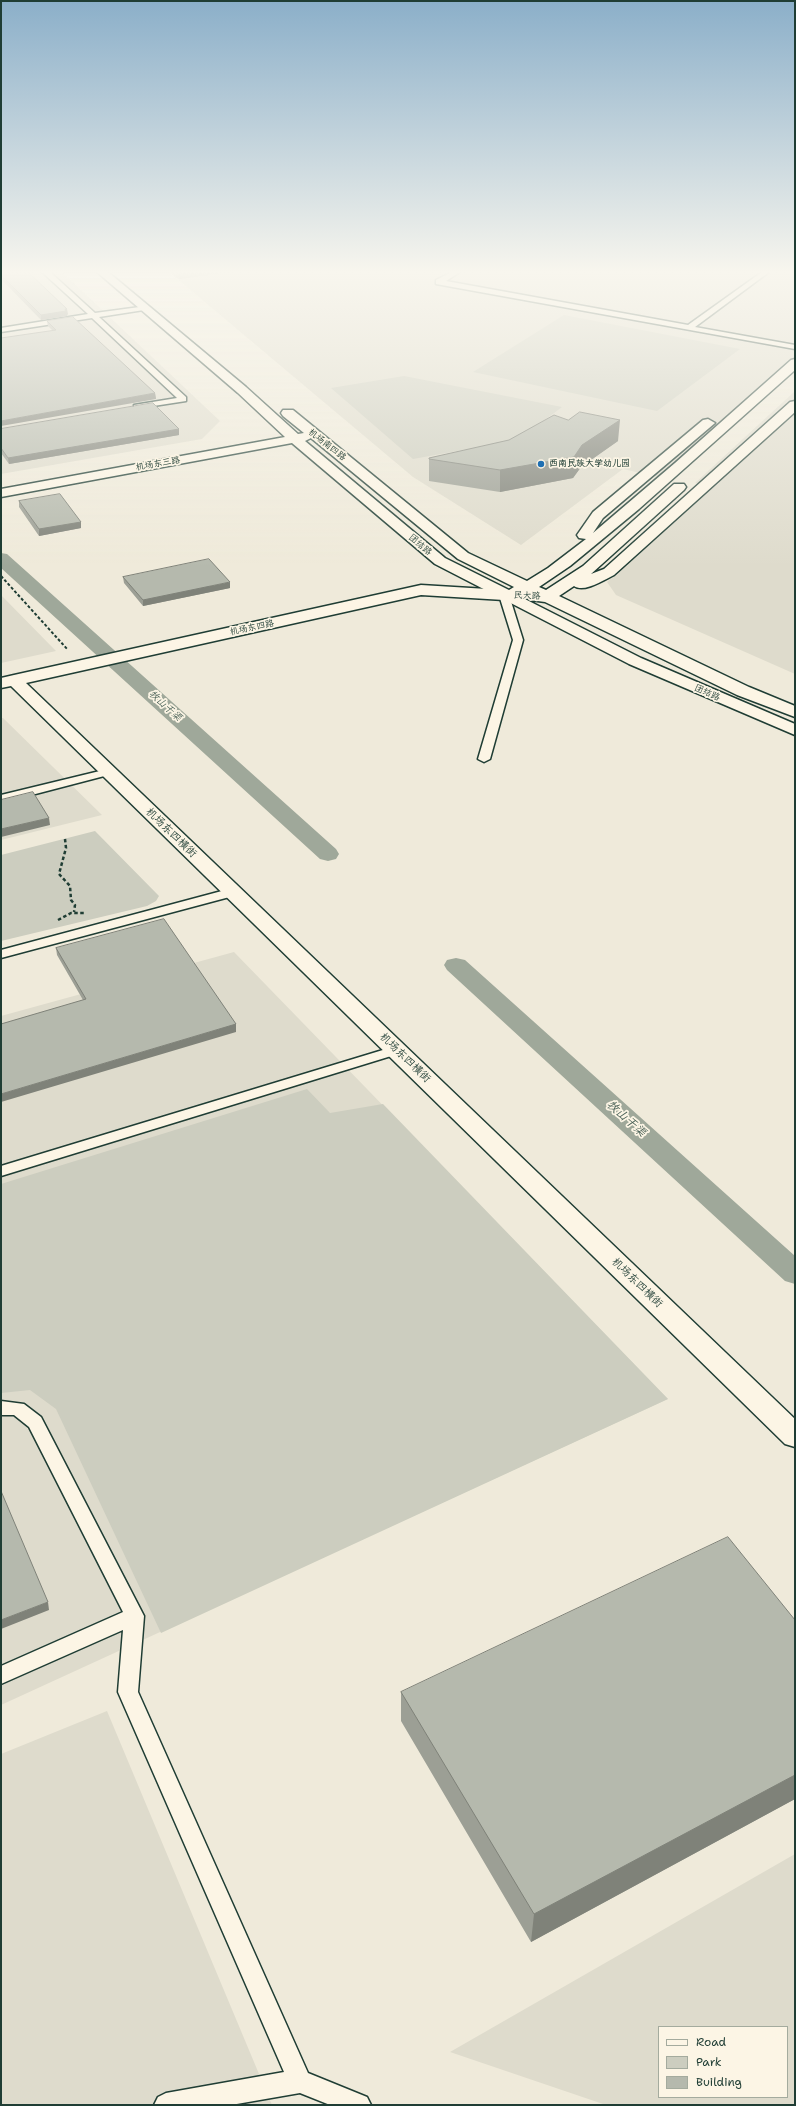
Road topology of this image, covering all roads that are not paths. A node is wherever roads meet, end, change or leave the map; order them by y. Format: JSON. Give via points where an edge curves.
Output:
{"nodes":[{"id":1,"x":151,"y":370,"type":"edge"},
{"id":2,"x":218,"y":370,"type":"edge"},
{"id":3,"x":237,"y":370,"type":"edge"},
{"id":4,"x":777,"y":370,"type":"edge"},
{"id":5,"x":780,"y":370,"type":"edge"},
{"id":6,"x":729,"y":405,"type":"dead end"},
{"id":7,"x":795,"y":405,"type":"edge"},
{"id":8,"x":130,"y":409,"type":"edge"},
{"id":9,"x":718,"y":415,"type":"dead end"},
{"id":10,"x":315,"y":436,"type":"junction"},
{"id":11,"x":295,"y":439,"type":"junction"},
{"id":12,"x":689,"y":478,"type":"dead end"},
{"id":13,"x":1,"y":493,"type":"edge"},
{"id":14,"x":564,"y":564,"type":"junction"},
{"id":15,"x":526,"y":588,"type":"junction"},
{"id":16,"x":504,"y":595,"type":"junction"},
{"id":17,"x":547,"y":597,"type":"junction"},
{"id":18,"x":7,"y":682,"type":"edge"},
{"id":19,"x":795,"y":712,"type":"edge"},
{"id":20,"x":795,"y":730,"type":"edge"},
{"id":21,"x":484,"y":759,"type":"dead end"},
{"id":22,"x":108,"y":772,"type":"junction"},
{"id":23,"x":1,"y":799,"type":"edge"},
{"id":24,"x":233,"y":892,"type":"junction"},
{"id":25,"x":1,"y":954,"type":"edge"},
{"id":26,"x":396,"y":1050,"type":"junction"},
{"id":27,"x":1,"y":1170,"type":"edge"},
{"id":28,"x":1,"y":1408,"type":"edge"},
{"id":29,"x":795,"y":1436,"type":"edge"},
{"id":30,"x":134,"y":1616,"type":"junction"},
{"id":31,"x":1,"y":1676,"type":"edge"},
{"id":32,"x":300,"y":2081,"type":"junction"},
{"id":33,"x":166,"y":2105,"type":"edge"},
{"id":34,"x":359,"y":2105,"type":"edge"}],
"edges":[{"from":1,"to":8,"type":"lane","via":[[183,400]]},
{"from":2,"to":11,"type":"main road","name":"团结路"},
{"from":3,"to":10,"type":"main road","name":"机场南四路"},
{"from":4,"to":6,"type":"main road"},
{"from":5,"to":14,"type":"main road","name":"民大路","via":[[668,478]]},
{"from":7,"to":17,"type":"main road","via":[[609,572]]},
{"from":9,"to":14,"type":"main road","via":[[598,515]]},
{"from":10,"to":11,"type":"main road","name":"机场东三路"},
{"from":10,"to":15,"type":"main road","name":"机场南四路","via":[[338,452],[463,556]]},
{"from":11,"to":13,"type":"main road","name":"机场东三路"},
{"from":11,"to":16,"type":"main road","name":"团结路","via":[[440,561]]},
{"from":12,"to":17,"type":"main road","name":"民大路","via":[[588,569]]},
{"from":14,"to":15,"type":"main road","name":"民大路"},
{"from":15,"to":16,"type":"main road","name":"民大路"},
{"from":15,"to":17,"type":"main road","name":"机场南四路"},
{"from":16,"to":17,"type":"main road","name":"民大路"},
{"from":16,"to":18,"type":"main road","name":"机场东四路","via":[[421,590]]},
{"from":16,"to":20,"type":"main road","name":"团结路","via":[[635,661]]},
{"from":16,"to":21,"type":"lane","via":[[518,640]]},
{"from":17,"to":19,"type":"main road","name":"团结路","via":[[743,691]]},
{"from":18,"to":22,"type":"main road","name":"机场东四横街"},
{"from":22,"to":23,"type":"lane"},
{"from":22,"to":24,"type":"main road","name":"机场东四横街"},
{"from":24,"to":25,"type":"lane"},
{"from":24,"to":26,"type":"main road","name":"机场东四横街"},
{"from":26,"to":27,"type":"lane"},
{"from":26,"to":29,"type":"main road","name":"机场东四横街"},
{"from":28,"to":30,"type":"lane","via":[[18,1409],[35,1422]]},
{"from":30,"to":31,"type":"lane"},
{"from":30,"to":32,"type":"lane","via":[[128,1692]]},
{"from":32,"to":33,"type":"lane"},
{"from":32,"to":34,"type":"lane"}]}
